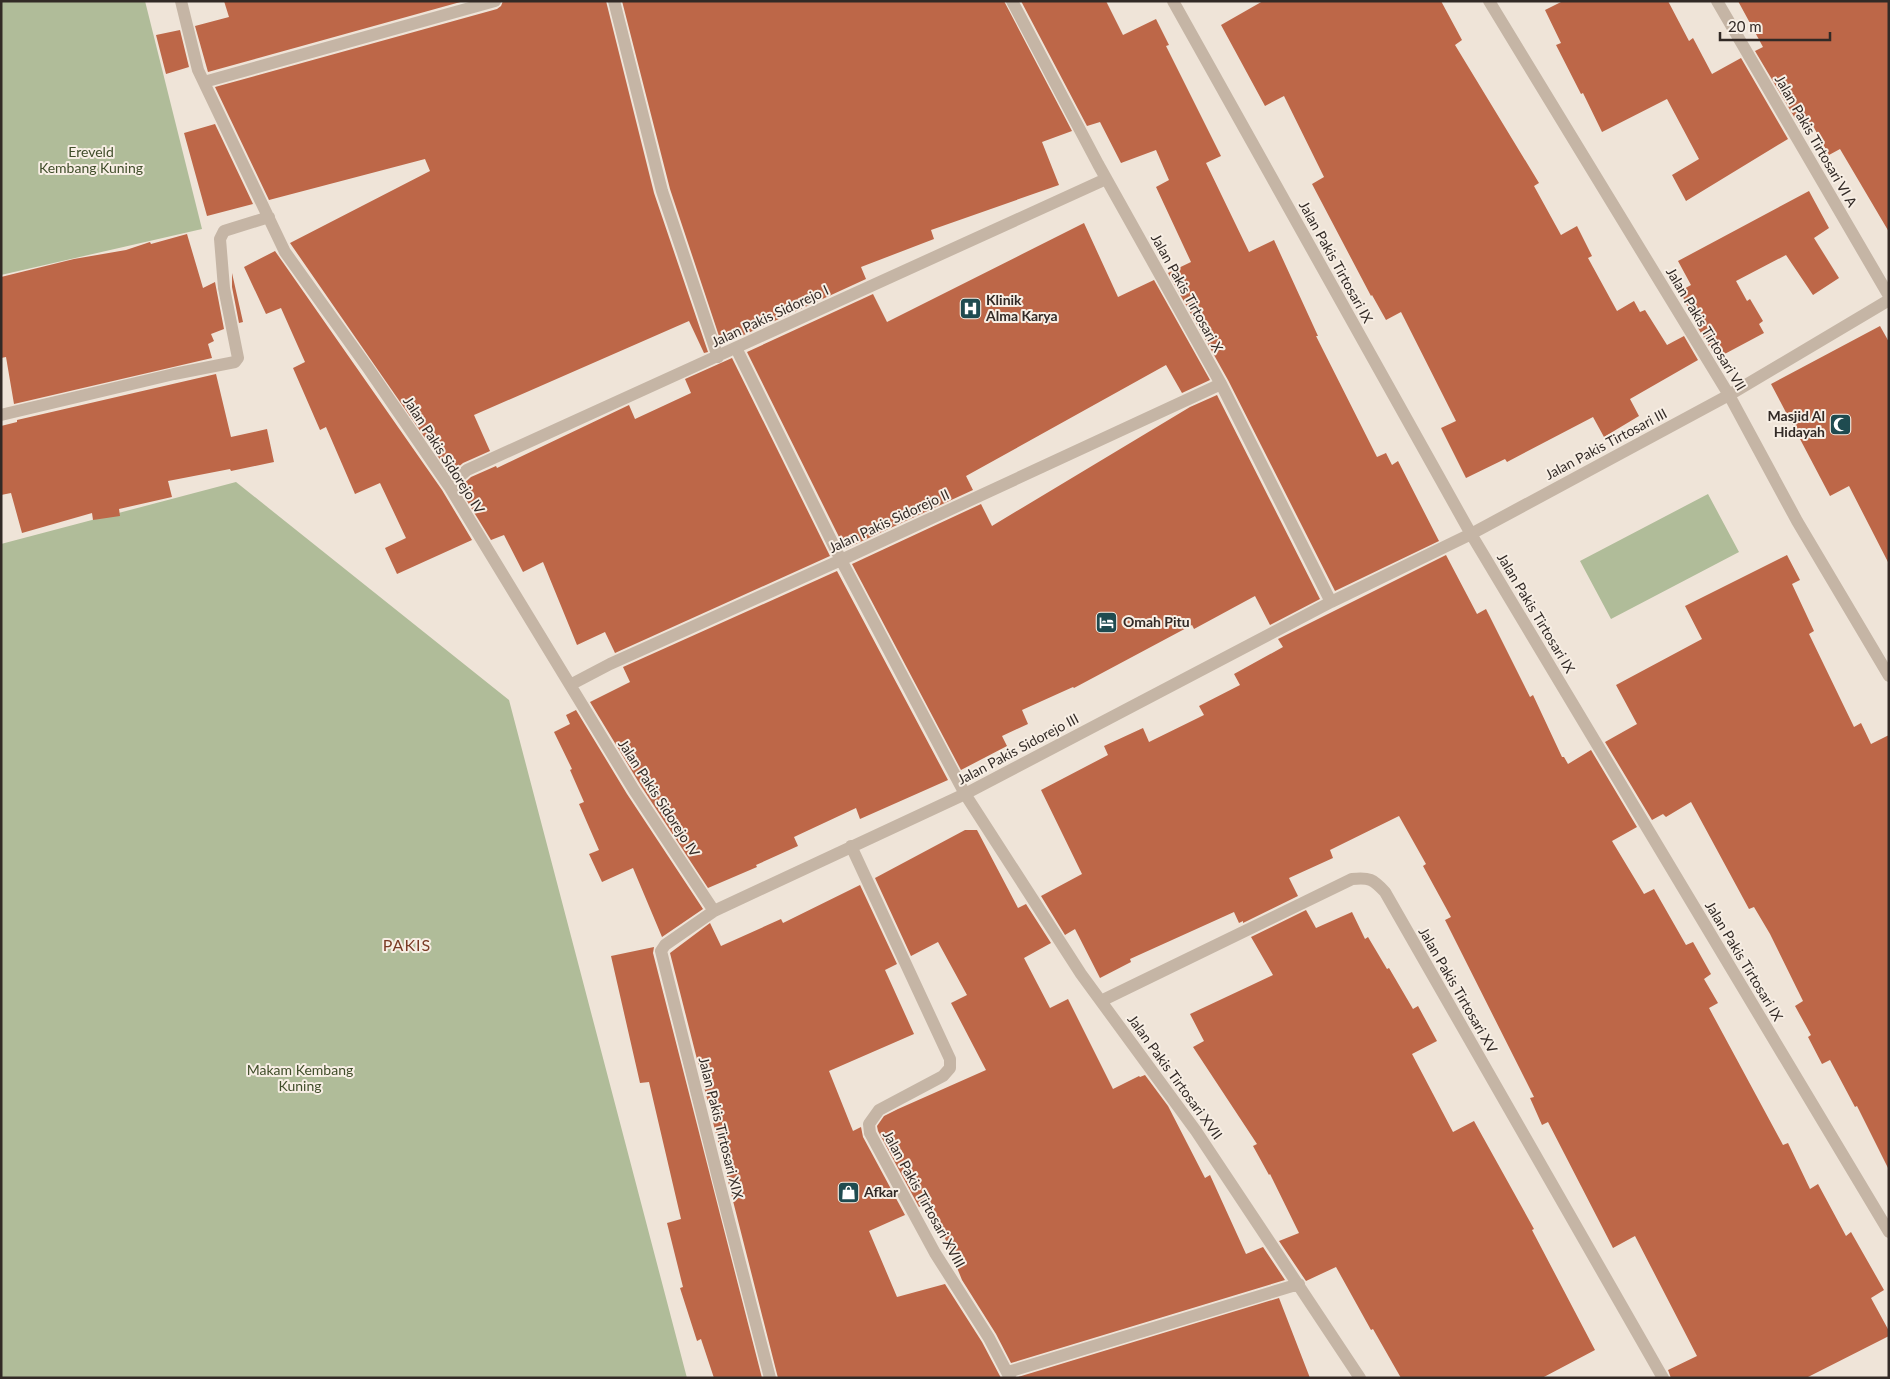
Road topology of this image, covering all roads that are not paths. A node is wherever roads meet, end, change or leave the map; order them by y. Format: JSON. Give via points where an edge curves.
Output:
{"nodes":[{"id":1,"x":182,"y":1,"type":"edge"},
{"id":2,"x":494,"y":1,"type":"edge"},
{"id":3,"x":614,"y":1,"type":"edge"},
{"id":4,"x":1012,"y":1,"type":"edge"},
{"id":5,"x":1173,"y":1,"type":"edge"},
{"id":6,"x":1489,"y":1,"type":"edge"},
{"id":7,"x":1717,"y":1,"type":"edge"},
{"id":8,"x":204,"y":82,"type":"junction"},
{"id":9,"x":1106,"y":180,"type":"junction"},
{"id":10,"x":269,"y":217,"type":"junction"},
{"id":11,"x":1889,"y":296,"type":"edge"},
{"id":12,"x":1889,"y":300,"type":"edge"},
{"id":13,"x":736,"y":348,"type":"junction"},
{"id":14,"x":718,"y":356,"type":"junction"},
{"id":15,"x":1221,"y":384,"type":"junction"},
{"id":16,"x":1729,"y":396,"type":"junction"},
{"id":17,"x":1,"y":415,"type":"edge"},
{"id":18,"x":449,"y":486,"type":"junction"},
{"id":19,"x":1471,"y":534,"type":"junction"},
{"id":20,"x":841,"y":560,"type":"junction"},
{"id":21,"x":1331,"y":602,"type":"junction"},
{"id":22,"x":1889,"y":676,"type":"edge"},
{"id":23,"x":570,"y":685,"type":"junction"},
{"id":24,"x":965,"y":794,"type":"junction"},
{"id":25,"x":852,"y":846,"type":"junction"},
{"id":26,"x":714,"y":911,"type":"junction"},
{"id":27,"x":1101,"y":1001,"type":"junction"},
{"id":28,"x":1889,"y":1232,"type":"edge"},
{"id":29,"x":1299,"y":1284,"type":"junction"},
{"id":30,"x":1009,"y":1375,"type":"edge"},
{"id":31,"x":770,"y":1378,"type":"edge"},
{"id":32,"x":1360,"y":1378,"type":"edge"},
{"id":33,"x":1663,"y":1378,"type":"edge"}],
"edges":[{"from":1,"to":8,"type":"street","name":"Jalan Pakis Sidorejo IV","via":[[198,70]]},
{"from":2,"to":8,"type":"street"},
{"from":3,"to":14,"type":"street","via":[[662,191]]},
{"from":4,"to":9,"type":"street","name":"Jalan Pakis Tirtosari X"},
{"from":5,"to":19,"type":"street","name":"Jalan Pakis Tirtosari IX"},
{"from":6,"to":16,"type":"street","name":"Jalan Pakis Tirtosari VII"},
{"from":7,"to":11,"type":"street","name":"Jalan Pakis Tirtosari VI A"},
{"from":8,"to":10,"type":"street","name":"Jalan Pakis Sidorejo IV"},
{"from":9,"to":13,"type":"street","name":"Jalan Pakis Sidorejo I"},
{"from":9,"to":15,"type":"street","name":"Jalan Pakis Tirtosari X"},
{"from":10,"to":17,"type":"street","via":[[224,232],[220,239],[224,288],[238,358],[235,362]]},
{"from":10,"to":18,"type":"street","name":"Jalan Pakis Sidorejo IV","via":[[285,252]]},
{"from":12,"to":16,"type":"street","name":"Jalan Pakis Tirtosari III"},
{"from":13,"to":14,"type":"street","name":"Jalan Pakis Sidorejo I"},
{"from":13,"to":20,"type":"street","name":"Jalan Pakis Tirtosari XVII"},
{"from":14,"to":18,"type":"street","name":"Jalan Pakis Sidorejo I","via":[[467,470]]},
{"from":15,"to":20,"type":"street","name":"Jalan Pakis Sidorejo II"},
{"from":15,"to":21,"type":"street","name":"Jalan Pakis Tirtosari X"},
{"from":16,"to":19,"type":"street","name":"Jalan Pakis Tirtosari III"},
{"from":16,"to":22,"type":"street","name":"Jalan Pakis Tirtosari VII","via":[[1797,521]]},
{"from":18,"to":23,"type":"street","name":"Jalan Pakis Sidorejo IV"},
{"from":19,"to":21,"type":"street","name":"Jalan Pakis Tirtosari III"},
{"from":19,"to":28,"type":"street","name":"Jalan Pakis Tirtosari IX"},
{"from":20,"to":23,"type":"street","name":"Jalan Pakis Sidorejo II"},
{"from":20,"to":24,"type":"street","name":"Jalan Pakis Tirtosari XVII"},
{"from":21,"to":24,"type":"street","name":"Jalan Pakis Sidorejo III"},
{"from":23,"to":26,"type":"street","name":"Jalan Pakis Sidorejo IV"},
{"from":24,"to":25,"type":"street","name":"Jalan Pakis Sidorejo III"},
{"from":24,"to":27,"type":"street","name":"Jalan Pakis Tirtosari XVII"},
{"from":25,"to":26,"type":"street","name":"Jalan Pakis Sidorejo III"},
{"from":25,"to":30,"type":"street","name":"Jalan Pakis Tirtosari XVIII","via":[[950,1059],[950,1068],[942,1076],[879,1110],[869,1124],[870,1133],[935,1253]]},
{"from":26,"to":31,"type":"street","name":"Jalan Pakis Tirtosari XIX","via":[[665,944],[661,951]]},
{"from":27,"to":29,"type":"street","name":"Jalan Pakis Tirtosari XVII","via":[[1196,1132]]},
{"from":27,"to":33,"type":"street","name":"Jalan Pakis Tirtosari XV","via":[[1352,878],[1375,881],[1385,892]]},
{"from":29,"to":30,"type":"street"},
{"from":29,"to":32,"type":"street","name":"Jalan Pakis Tirtosari XVII"}]}
